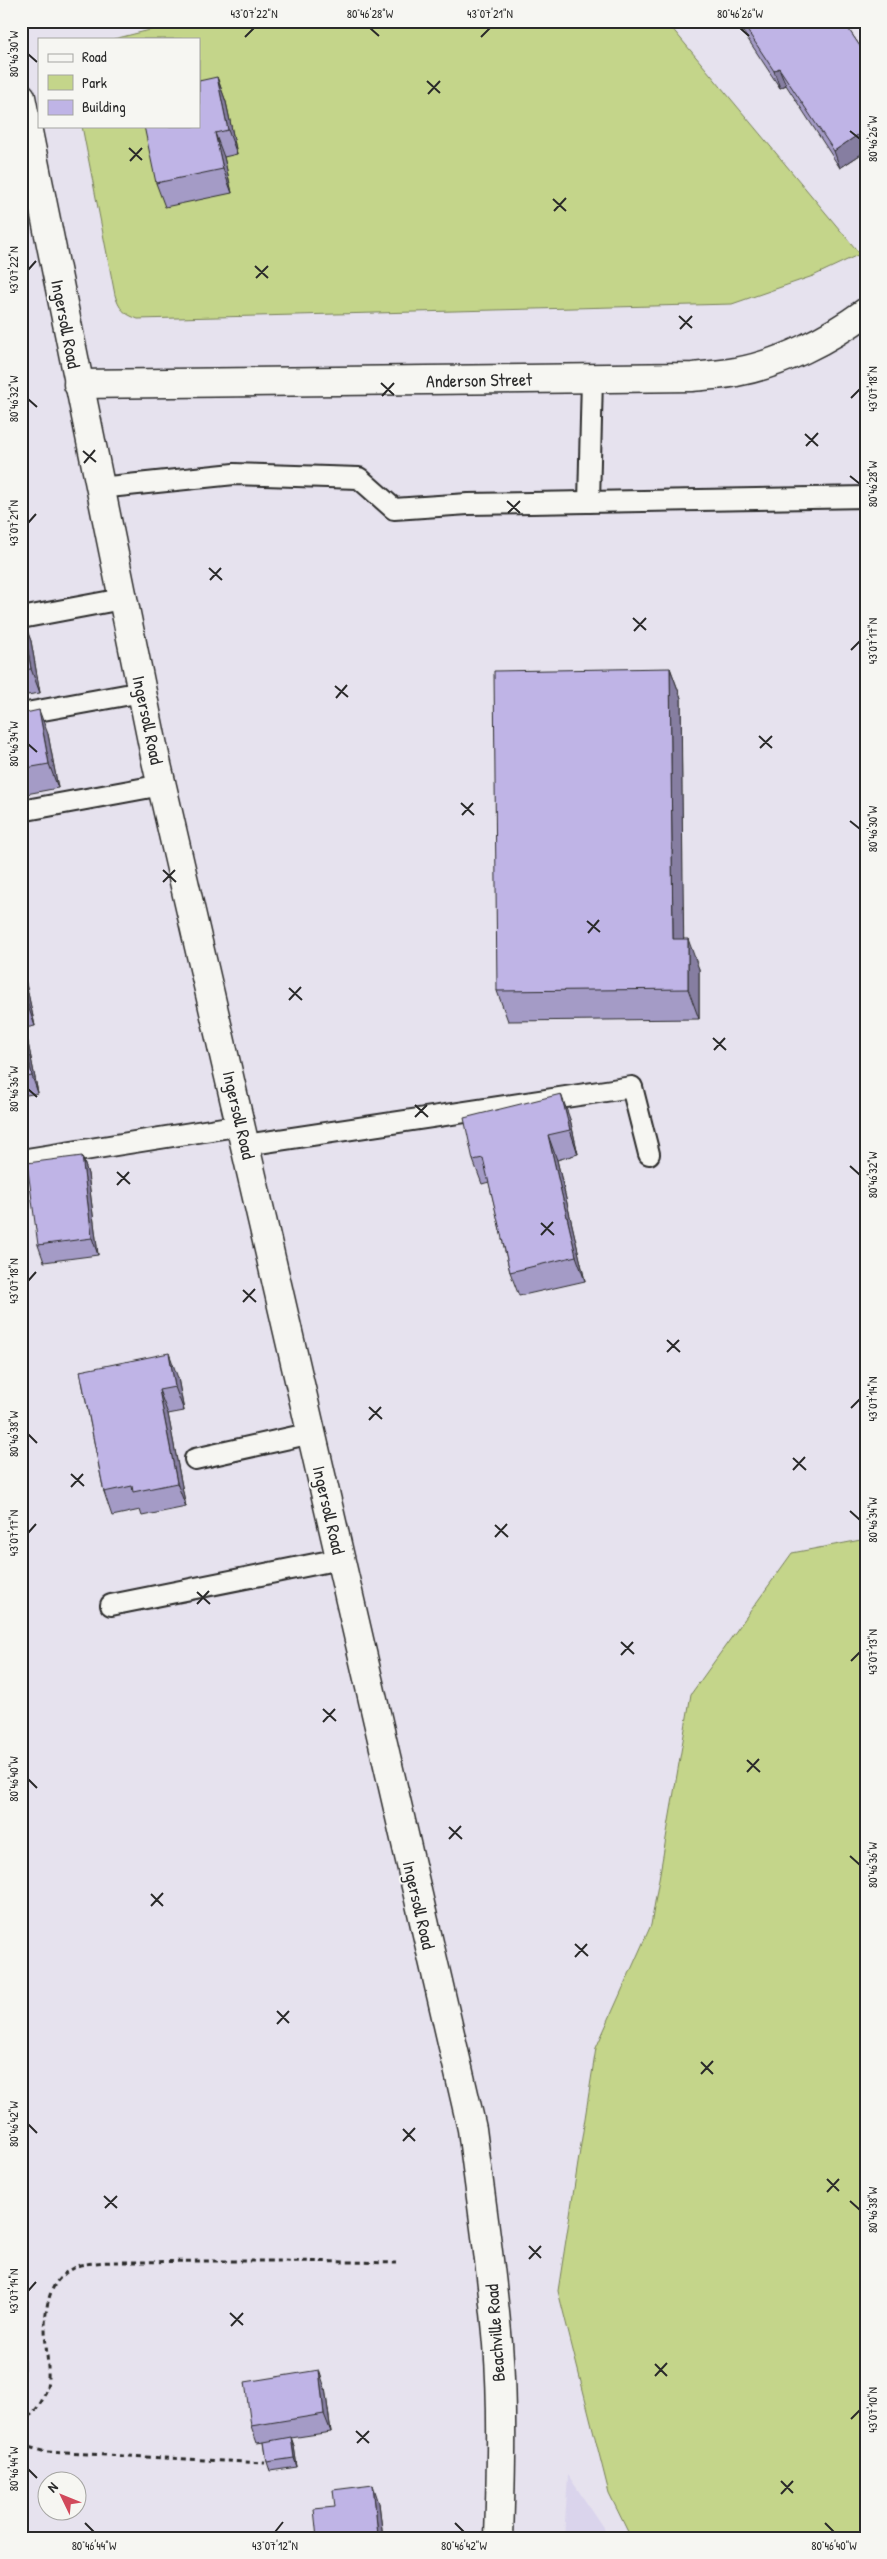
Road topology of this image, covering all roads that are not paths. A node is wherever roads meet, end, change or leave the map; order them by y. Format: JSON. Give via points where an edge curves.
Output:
{"nodes":[{"id":1,"x":21,"y":97,"type":"edge"},
{"id":2,"x":866,"y":312,"type":"edge"},
{"id":3,"x":592,"y":378,"type":"junction"},
{"id":4,"x":78,"y":384,"type":"junction"},
{"id":5,"x":99,"y":488,"type":"junction"},
{"id":6,"x":866,"y":497,"type":"edge"},
{"id":7,"x":589,"y":502,"type":"junction"},
{"id":8,"x":122,"y":599,"type":"junction"},
{"id":9,"x":21,"y":618,"type":"edge"},
{"id":10,"x":142,"y":692,"type":"junction"},
{"id":11,"x":21,"y":714,"type":"edge"},
{"id":12,"x":162,"y":785,"type":"junction"},
{"id":13,"x":21,"y":811,"type":"edge"},
{"id":14,"x":244,"y":1135,"type":"junction"},
{"id":15,"x":649,"y":1154,"type":"dead end"},
{"id":16,"x":21,"y":1160,"type":"edge"},
{"id":17,"x":312,"y":1433,"type":"junction"},
{"id":18,"x":195,"y":1459,"type":"dead end"},
{"id":19,"x":340,"y":1559,"type":"junction"},
{"id":20,"x":111,"y":1605,"type":"dead end"},
{"id":21,"x":472,"y":2129,"type":"joint"},
{"id":22,"x":499,"y":2538,"type":"edge"}],
"edges":[{"from":1,"to":4,"type":"main road","name":"Ingersoll Road"},
{"from":2,"to":3,"type":"main road","name":"Anderson Street","via":[[800,350],[736,372],[693,377]]},
{"from":3,"to":4,"type":"main road","name":"Anderson Street"},
{"from":3,"to":7,"type":"lane"},
{"from":4,"to":5,"type":"main road","name":"Ingersoll Road"},
{"from":5,"to":7,"type":"lane","via":[[244,474],[359,478],[394,509]]},
{"from":5,"to":8,"type":"main road","name":"Ingersoll Road"},
{"from":6,"to":7,"type":"lane"},
{"from":8,"to":9,"type":"lane"},
{"from":8,"to":10,"type":"main road","name":"Ingersoll Road"},
{"from":10,"to":11,"type":"lane"},
{"from":10,"to":12,"type":"main road","name":"Ingersoll Road"},
{"from":12,"to":13,"type":"lane"},
{"from":12,"to":14,"type":"main road","name":"Ingersoll Road"},
{"from":14,"to":15,"type":"lane","via":[[632,1086]]},
{"from":14,"to":16,"type":"lane"},
{"from":14,"to":17,"type":"main road","name":"Ingersoll Road"},
{"from":17,"to":18,"type":"lane"},
{"from":17,"to":19,"type":"main road","name":"Ingersoll Road"},
{"from":19,"to":20,"type":"lane"},
{"from":19,"to":21,"type":"main road","name":"Ingersoll Road"},
{"from":21,"to":22,"type":"main road","name":"Beachville Road","via":[[498,2347]]}]}
